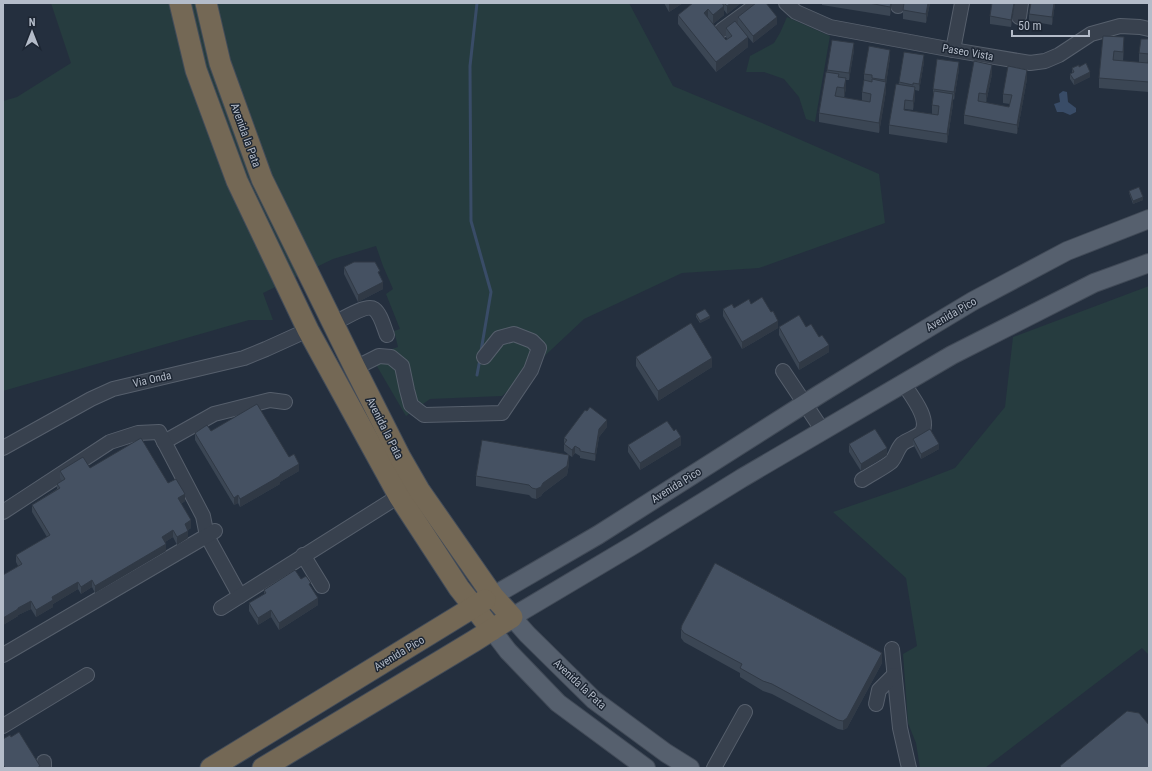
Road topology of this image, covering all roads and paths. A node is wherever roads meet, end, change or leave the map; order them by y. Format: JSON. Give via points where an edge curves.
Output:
{"nodes":[{"id":1,"x":180,"y":3,"type":"edge"},
{"id":2,"x":206,"y":3,"type":"edge"},
{"id":3,"x":759,"y":3,"type":"edge"},
{"id":4,"x":786,"y":3,"type":"edge"},
{"id":5,"x":962,"y":3,"type":"edge"},
{"id":6,"x":1021,"y":3,"type":"edge"},
{"id":7,"x":1019,"y":17,"type":"dead end"},
{"id":8,"x":1149,"y":28,"type":"edge"},
{"id":9,"x":722,"y":30,"type":"dead end"},
{"id":10,"x":953,"y":50,"type":"junction"},
{"id":11,"x":1149,"y":219,"type":"edge"},
{"id":12,"x":1149,"y":263,"type":"edge"},
{"id":13,"x":333,"y":324,"type":"junction"},
{"id":14,"x":308,"y":330,"type":"junction"},
{"id":15,"x":387,"y":335,"type":"dead end"},
{"id":16,"x":484,"y":358,"type":"dead end"},
{"id":17,"x":351,"y":360,"type":"junction"},
{"id":18,"x":783,"y":371,"type":"dead end"},
{"id":19,"x":903,"y":383,"type":"junction"},
{"id":20,"x":285,"y":402,"type":"dead end"},
{"id":21,"x":804,"y":404,"type":"junction"},
{"id":22,"x":823,"y":431,"type":"junction"},
{"id":23,"x":164,"y":442,"type":"junction"},
{"id":24,"x":3,"y":448,"type":"edge"},
{"id":25,"x":862,"y":480,"type":"dead end"},
{"id":26,"x":399,"y":496,"type":"junction"},
{"id":27,"x":3,"y":512,"type":"edge"},
{"id":28,"x":211,"y":533,"type":"junction"},
{"id":29,"x":303,"y":555,"type":"junction"},
{"id":30,"x":322,"y":586,"type":"dead end"},
{"id":31,"x":240,"y":596,"type":"junction"},
{"id":32,"x":493,"y":596,"type":"junction"},
{"id":33,"x":474,"y":607,"type":"junction"},
{"id":34,"x":221,"y":608,"type":"dead end"},
{"id":35,"x":512,"y":617,"type":"junction"},
{"id":36,"x":492,"y":630,"type":"junction"},
{"id":37,"x":892,"y":649,"type":"dead end"},
{"id":38,"x":3,"y":655,"type":"edge"},
{"id":39,"x":87,"y":675,"type":"dead end"},
{"id":40,"x":894,"y":675,"type":"junction"},
{"id":41,"x":876,"y":704,"type":"dead end"},
{"id":42,"x":745,"y":712,"type":"dead end"},
{"id":43,"x":3,"y":726,"type":"edge"},
{"id":44,"x":211,"y":768,"type":"edge"},
{"id":45,"x":263,"y":768,"type":"edge"},
{"id":46,"x":646,"y":768,"type":"edge"},
{"id":47,"x":690,"y":768,"type":"edge"},
{"id":48,"x":714,"y":768,"type":"edge"},
{"id":49,"x":909,"y":768,"type":"edge"}],
"edges":[{"from":1,"to":14,"type":"highway","name":"Avenida la Pata","via":[[196,70],[237,182]]},
{"from":2,"to":13,"type":"highway","name":"Avenida la Pata","via":[[220,63],[262,179]]},
{"from":3,"to":9,"type":"street"},
{"from":4,"to":10,"type":"street","name":"Paseo Vista","via":[[796,12],[830,27]]},
{"from":5,"to":10,"type":"street"},
{"from":6,"to":7,"type":"street"},
{"from":8,"to":10,"type":"street","name":"Paseo Vista","via":[[1120,26],[1091,34],[1059,55],[1045,61],[1030,63]]},
{"from":11,"to":21,"type":"main road","name":"Avenida Pico","via":[[1067,251],[973,301]]},
{"from":12,"to":19,"type":"main road","via":[[1094,283],[952,354]]},
{"from":13,"to":15,"type":"street","via":[[370,308],[379,314]]},
{"from":13,"to":17,"type":"highway","name":"Avenida la Pata"},
{"from":14,"to":17,"type":"highway","via":[[323,330],[335,354]]},
{"from":14,"to":24,"type":"street","name":"Via Onda","via":[[244,358],[112,389]]},
{"from":14,"to":26,"type":"highway","name":"Avenida la Pata"},
{"from":16,"to":17,"type":"street","via":[[499,338],[514,334],[532,341],[539,348],[531,370],[502,413],[424,415],[411,405],[402,366],[391,357]]},
{"from":17,"to":32,"type":"highway","name":"Avenida la Pata","via":[[419,490]]},
{"from":18,"to":21,"type":"street"},
{"from":19,"to":22,"type":"main road"},
{"from":19,"to":25,"type":"street","via":[[922,412],[924,426],[920,433],[903,443],[892,461]]},
{"from":20,"to":23,"type":"street","via":[[270,400],[214,414]]},
{"from":21,"to":22,"type":"street"},
{"from":21,"to":32,"type":"main road","name":"Avenida Pico","via":[[598,535]]},
{"from":22,"to":35,"type":"main road"},
{"from":23,"to":27,"type":"street","via":[[159,432],[138,433],[110,442]]},
{"from":23,"to":28,"type":"street"},
{"from":26,"to":29,"type":"street"},
{"from":26,"to":33,"type":"highway","name":"Avenida la Pata"},
{"from":28,"to":31,"type":"street"},
{"from":28,"to":38,"type":"street"},
{"from":29,"to":30,"type":"street"},
{"from":29,"to":31,"type":"street"},
{"from":31,"to":34,"type":"street"},
{"from":32,"to":33,"type":"highway","name":"Avenida Pico"},
{"from":32,"to":35,"type":"highway","name":"Avenida la Pata"},
{"from":33,"to":36,"type":"highway","name":"Avenida la Pata"},
{"from":33,"to":44,"type":"highway","name":"Avenida Pico"},
{"from":35,"to":36,"type":"highway"},
{"from":35,"to":47,"type":"main road","name":"Avenida la Pata","via":[[594,700]]},
{"from":36,"to":45,"type":"highway"},
{"from":36,"to":46,"type":"main road","name":"Avenida la Pata","via":[[508,651],[558,703]]},
{"from":37,"to":40,"type":"street"},
{"from":39,"to":43,"type":"street"},
{"from":40,"to":41,"type":"street","via":[[879,690]]},
{"from":40,"to":49,"type":"street","via":[[900,728]]},
{"from":42,"to":48,"type":"street"}]}
